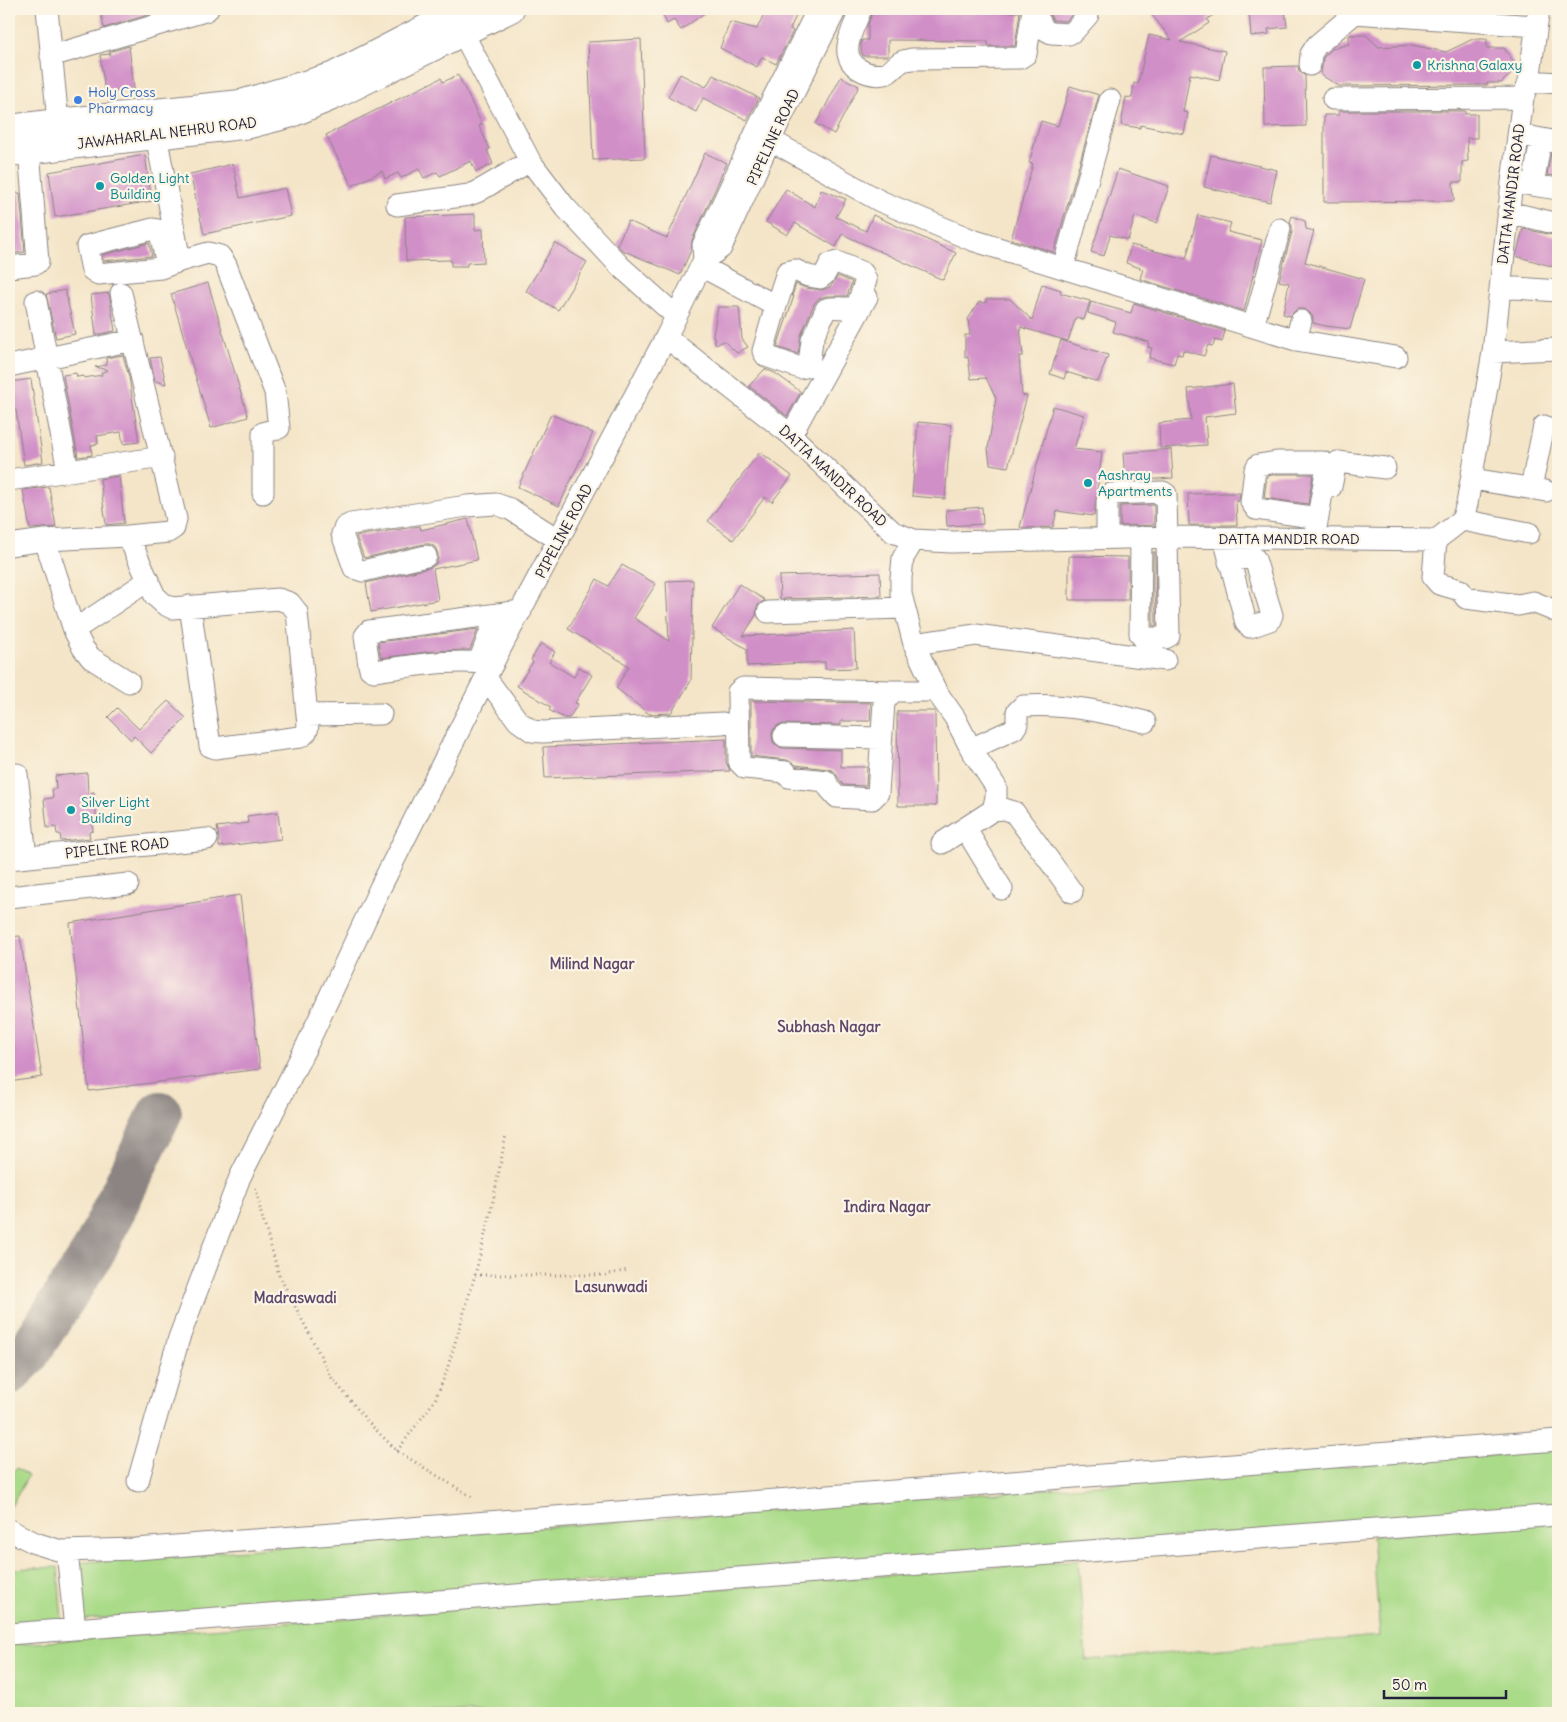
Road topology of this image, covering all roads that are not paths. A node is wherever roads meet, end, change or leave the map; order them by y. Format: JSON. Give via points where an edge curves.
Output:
{"nodes":[{"id":1,"x":47,"y":9,"type":"edge"},
{"id":2,"x":208,"y":9,"type":"edge"},
{"id":3,"x":511,"y":9,"type":"edge"},
{"id":4,"x":862,"y":9,"type":"edge"},
{"id":5,"x":1033,"y":9,"type":"edge"},
{"id":6,"x":1364,"y":11,"type":"edge"},
{"id":7,"x":827,"y":14,"type":"edge"},
{"id":8,"x":1088,"y":15,"type":"dead end"},
{"id":9,"x":459,"y":18,"type":"edge"},
{"id":10,"x":1538,"y":18,"type":"edge"},
{"id":11,"x":850,"y":38,"type":"junction"},
{"id":12,"x":52,"y":56,"type":"junction"},
{"id":13,"x":1310,"y":65,"type":"dead end"},
{"id":14,"x":1558,"y":83,"type":"edge"},
{"id":15,"x":1526,"y":89,"type":"junction"},
{"id":16,"x":1333,"y":99,"type":"dead end"},
{"id":17,"x":1110,"y":100,"type":"dead end"},
{"id":18,"x":9,"y":128,"type":"edge"},
{"id":19,"x":60,"y":134,"type":"junction"},
{"id":20,"x":156,"y":135,"type":"junction"},
{"id":21,"x":1518,"y":135,"type":"junction"},
{"id":22,"x":763,"y":136,"type":"junction"},
{"id":23,"x":1550,"y":140,"type":"edge"},
{"id":24,"x":19,"y":152,"type":"edge"},
{"id":25,"x":530,"y":161,"type":"junction"},
{"id":26,"x":1512,"y":182,"type":"junction"},
{"id":27,"x":1533,"y":185,"type":"junction"},
{"id":28,"x":1558,"y":189,"type":"edge"},
{"id":29,"x":397,"y":205,"type":"dead end"},
{"id":30,"x":1508,"y":212,"type":"junction"},
{"id":31,"x":1558,"y":224,"type":"edge"},
{"id":32,"x":1280,"y":230,"type":"dead end"},
{"id":33,"x":703,"y":263,"type":"junction"},
{"id":34,"x":9,"y":267,"type":"edge"},
{"id":35,"x":1063,"y":268,"type":"junction"},
{"id":36,"x":876,"y":281,"type":"dead end"},
{"id":37,"x":1500,"y":289,"type":"junction"},
{"id":38,"x":1558,"y":291,"type":"edge"},
{"id":39,"x":121,"y":293,"type":"dead end"},
{"id":40,"x":36,"y":301,"type":"dead end"},
{"id":41,"x":776,"y":306,"type":"junction"},
{"id":42,"x":676,"y":316,"type":"junction"},
{"id":43,"x":1267,"y":323,"type":"junction"},
{"id":44,"x":666,"y":337,"type":"junction"},
{"id":45,"x":133,"y":340,"type":"junction"},
{"id":46,"x":1558,"y":349,"type":"edge"},
{"id":47,"x":1493,"y":352,"type":"junction"},
{"id":48,"x":1396,"y":357,"type":"dead end"},
{"id":49,"x":47,"y":358,"type":"junction"},
{"id":50,"x":9,"y":366,"type":"edge"},
{"id":51,"x":1544,"y":426,"type":"dead end"},
{"id":52,"x":791,"y":435,"type":"junction"},
{"id":53,"x":162,"y":457,"type":"junction"},
{"id":54,"x":1385,"y":468,"type":"dead end"},
{"id":55,"x":68,"y":471,"type":"junction"},
{"id":56,"x":1472,"y":478,"type":"junction"},
{"id":57,"x":9,"y":480,"type":"edge"},
{"id":58,"x":263,"y":492,"type":"dead end"},
{"id":59,"x":1462,"y":520,"type":"junction"},
{"id":60,"x":1318,"y":532,"type":"junction"},
{"id":61,"x":1529,"y":533,"type":"dead end"},
{"id":62,"x":128,"y":536,"type":"junction"},
{"id":63,"x":1107,"y":538,"type":"junction"},
{"id":64,"x":1224,"y":538,"type":"junction"},
{"id":65,"x":45,"y":540,"type":"junction"},
{"id":66,"x":559,"y":540,"type":"junction"},
{"id":67,"x":914,"y":540,"type":"junction"},
{"id":68,"x":1436,"y":540,"type":"junction"},
{"id":69,"x":1141,"y":544,"type":"junction"},
{"id":70,"x":1168,"y":544,"type":"junction"},
{"id":71,"x":9,"y":545,"type":"edge"},
{"id":72,"x":426,"y":556,"type":"dead end"},
{"id":73,"x":1229,"y":562,"type":"dead end"},
{"id":74,"x":149,"y":580,"type":"junction"},
{"id":75,"x":190,"y":606,"type":"junction"},
{"id":76,"x":904,"y":608,"type":"junction"},
{"id":77,"x":521,"y":612,"type":"junction"},
{"id":78,"x":768,"y":612,"type":"dead end"},
{"id":79,"x":1558,"y":612,"type":"edge"},
{"id":80,"x":497,"y":614,"type":"junction"},
{"id":81,"x":74,"y":630,"type":"junction"},
{"id":82,"x":914,"y":644,"type":"junction"},
{"id":83,"x":1165,"y":660,"type":"dead end"},
{"id":84,"x":488,"y":661,"type":"junction"},
{"id":85,"x":129,"y":682,"type":"dead end"},
{"id":86,"x":893,"y":690,"type":"junction"},
{"id":87,"x":936,"y":690,"type":"junction"},
{"id":88,"x":381,"y":714,"type":"dead end"},
{"id":89,"x":307,"y":716,"type":"junction"},
{"id":90,"x":1145,"y":722,"type":"dead end"},
{"id":91,"x":723,"y":723,"type":"dead end"},
{"id":92,"x":784,"y":736,"type":"dead end"},
{"id":93,"x":881,"y":738,"type":"junction"},
{"id":94,"x":971,"y":749,"type":"junction"},
{"id":95,"x":17,"y":774,"type":"dead end"},
{"id":96,"x":993,"y":810,"type":"junction"},
{"id":97,"x":965,"y":828,"type":"junction"},
{"id":98,"x":207,"y":839,"type":"dead end"},
{"id":99,"x":942,"y":843,"type":"dead end"},
{"id":100,"x":18,"y":858,"type":"edge"},
{"id":101,"x":128,"y":884,"type":"dead end"},
{"id":102,"x":1002,"y":889,"type":"dead end"},
{"id":103,"x":1072,"y":892,"type":"dead end"},
{"id":104,"x":9,"y":897,"type":"edge"},
{"id":105,"x":1558,"y":1440,"type":"edge"},
{"id":106,"x":138,"y":1481,"type":"dead end"},
{"id":107,"x":1558,"y":1515,"type":"edge"},
{"id":108,"x":9,"y":1530,"type":"edge"},
{"id":109,"x":67,"y":1551,"type":"junction"},
{"id":110,"x":76,"y":1629,"type":"junction"},
{"id":111,"x":9,"y":1634,"type":"edge"}],
"edges":[{"from":1,"to":12,"type":"street"},
{"from":2,"to":12,"type":"street"},
{"from":3,"to":9,"type":"main road","name":"JAWAHARLAL NEHRU ROAD"},
{"from":4,"to":11,"type":"street"},
{"from":5,"to":8,"type":"street","via":[[1044,29],[1051,33],[1069,34]]},
{"from":5,"to":11,"type":"street","via":[[1026,54],[1020,58],[912,59],[902,61],[885,74],[863,73],[849,58],[847,46]]},
{"from":6,"to":10,"type":"street"},
{"from":6,"to":13,"type":"street","via":[[1317,45],[1311,54]]},
{"from":7,"to":11,"type":"street"},
{"from":7,"to":22,"type":"street","name":"PIPELINE ROAD"},
{"from":9,"to":19,"type":"main road","name":"JAWAHARLAL NEHRU ROAD","via":[[332,76],[241,103]]},
{"from":9,"to":20,"type":"main road","name":"JAWAHARLAL NEHRU ROAD","via":[[337,95],[288,115],[250,125]]},
{"from":9,"to":25,"type":"street"},
{"from":10,"to":15,"type":"street","name":"DATTA MANDIR ROAD"},
{"from":12,"to":19,"type":"street"},
{"from":14,"to":15,"type":"street"},
{"from":15,"to":16,"type":"street"},
{"from":15,"to":21,"type":"street","name":"DATTA MANDIR ROAD"},
{"from":17,"to":35,"type":"street"},
{"from":18,"to":19,"type":"main road","name":"JAWAHARLAL NEHRU ROAD"},
{"from":19,"to":20,"type":"main road","name":"JAWAHARLAL NEHRU ROAD"},
{"from":19,"to":24,"type":"main road","name":"JAWAHARLAL NEHRU ROAD"},
{"from":20,"to":58,"type":"street","via":[[174,263],[208,253],[220,256],[275,392],[279,428],[263,433]]},
{"from":21,"to":23,"type":"street"},
{"from":21,"to":26,"type":"street","name":"DATTA MANDIR ROAD"},
{"from":22,"to":33,"type":"street","name":"PIPELINE ROAD","via":[[721,248]]},
{"from":22,"to":35,"type":"street","via":[[889,205],[972,240]]},
{"from":23,"to":27,"type":"street"},
{"from":24,"to":34,"type":"street","via":[[38,262]]},
{"from":25,"to":29,"type":"street","via":[[469,195]]},
{"from":25,"to":42,"type":"street","via":[[566,207],[620,266]]},
{"from":26,"to":27,"type":"street"},
{"from":26,"to":30,"type":"street","name":"DATTA MANDIR ROAD"},
{"from":27,"to":28,"type":"street"},
{"from":30,"to":31,"type":"street"},
{"from":30,"to":37,"type":"street","name":"DATTA MANDIR ROAD"},
{"from":32,"to":43,"type":"street"},
{"from":33,"to":41,"type":"street"},
{"from":33,"to":42,"type":"street","name":"PIPELINE ROAD"},
{"from":35,"to":43,"type":"street"},
{"from":36,"to":52,"type":"street"},
{"from":37,"to":38,"type":"street"},
{"from":37,"to":47,"type":"street","name":"DATTA MANDIR ROAD"},
{"from":39,"to":45,"type":"street"},
{"from":40,"to":49,"type":"street"},
{"from":41,"to":41,"type":"street","via":[[787,272],[795,270],[820,278],[830,264],[837,262],[863,273],[866,280],[857,306],[826,309],[812,340],[806,367],[800,368],[766,356],[763,351]]},
{"from":42,"to":44,"type":"street","name":"PIPELINE ROAD"},
{"from":43,"to":48,"type":"street","via":[[1341,338]]},
{"from":44,"to":52,"type":"street","name":"DATTA MANDIR ROAD"},
{"from":44,"to":66,"type":"street","name":"PIPELINE ROAD"},
{"from":45,"to":49,"type":"street"},
{"from":45,"to":53,"type":"street"},
{"from":46,"to":47,"type":"street"},
{"from":47,"to":56,"type":"street","name":"DATTA MANDIR ROAD"},
{"from":49,"to":50,"type":"street"},
{"from":49,"to":55,"type":"street"},
{"from":51,"to":56,"type":"street","via":[[1538,489]]},
{"from":52,"to":67,"type":"street","name":"DATTA MANDIR ROAD","via":[[893,532]]},
{"from":53,"to":55,"type":"street"},
{"from":53,"to":62,"type":"street","via":[[176,512],[174,528],[168,532]]},
{"from":54,"to":60,"type":"street","via":[[1338,462]]},
{"from":55,"to":57,"type":"street"},
{"from":56,"to":59,"type":"street","name":"DATTA MANDIR ROAD"},
{"from":59,"to":61,"type":"street"},
{"from":59,"to":68,"type":"street"},
{"from":60,"to":64,"type":"street","name":"DATTA MANDIR ROAD"},
{"from":60,"to":68,"type":"street","name":"DATTA MANDIR ROAD"},
{"from":62,"to":65,"type":"street"},
{"from":62,"to":74,"type":"street"},
{"from":63,"to":67,"type":"street","name":"DATTA MANDIR ROAD"},
{"from":63,"to":69,"type":"street","name":"DATTA MANDIR ROAD"},
{"from":63,"to":70,"type":"street","via":[[1107,501],[1111,494],[1163,492],[1166,494]]},
{"from":64,"to":70,"type":"street","name":"DATTA MANDIR ROAD"},
{"from":64,"to":73,"type":"street"},
{"from":65,"to":71,"type":"street"},
{"from":65,"to":81,"type":"street"},
{"from":66,"to":72,"type":"street","via":[[510,509],[496,504],[344,527],[342,534],[354,568],[363,571]]},
{"from":66,"to":77,"type":"street","name":"PIPELINE ROAD"},
{"from":67,"to":76,"type":"street","via":[[903,558],[901,586]]},
{"from":68,"to":79,"type":"street","via":[[1434,577],[1439,584],[1460,590],[1466,598],[1518,606],[1533,602]]},
{"from":69,"to":70,"type":"street","name":"DATTA MANDIR ROAD"},
{"from":69,"to":70,"type":"street","via":[[1140,634],[1143,638],[1169,636]]},
{"from":74,"to":75,"type":"street","via":[[156,596],[164,604],[172,608]]},
{"from":74,"to":81,"type":"street"},
{"from":75,"to":89,"type":"street","via":[[278,599],[290,603],[297,612]]},
{"from":75,"to":89,"type":"street","via":[[210,746],[300,737],[308,728]]},
{"from":76,"to":78,"type":"street"},
{"from":76,"to":82,"type":"street"},
{"from":77,"to":80,"type":"street"},
{"from":77,"to":84,"type":"street","name":"PIPELINE ROAD"},
{"from":80,"to":84,"type":"street"},
{"from":80,"to":84,"type":"street","via":[[369,630],[365,636],[370,669],[374,671]]},
{"from":81,"to":85,"type":"street","via":[[91,658]]},
{"from":82,"to":83,"type":"street","via":[[976,635]]},
{"from":82,"to":87,"type":"street"},
{"from":84,"to":91,"type":"street","via":[[518,721],[532,731]]},
{"from":84,"to":106,"type":"street","name":"PIPELINE ROAD","via":[[340,978],[240,1177],[179,1338]]},
{"from":86,"to":87,"type":"street"},
{"from":86,"to":93,"type":"street","via":[[884,702]]},
{"from":86,"to":93,"type":"street","via":[[743,688],[738,692],[739,762],[744,768],[786,772],[789,776],[826,781],[837,797],[872,799],[878,793]]},
{"from":87,"to":94,"type":"street"},
{"from":88,"to":89,"type":"street"},
{"from":90,"to":94,"type":"street","via":[[1098,710],[1023,706],[1017,712],[1014,729]]},
{"from":92,"to":93,"type":"street"},
{"from":94,"to":96,"type":"street","via":[[996,787]]},
{"from":95,"to":100,"type":"street"},
{"from":96,"to":97,"type":"street"},
{"from":96,"to":103,"type":"street","via":[[1014,812]]},
{"from":97,"to":99,"type":"street"},
{"from":97,"to":102,"type":"street"},
{"from":98,"to":100,"type":"street","name":"PIPELINE ROAD"},
{"from":101,"to":104,"type":"street"},
{"from":105,"to":109,"type":"street","via":[[136,1550]]},
{"from":107,"to":110,"type":"street"},
{"from":108,"to":109,"type":"street","via":[[35,1543]]},
{"from":109,"to":110,"type":"street"},
{"from":110,"to":111,"type":"street"}]}
